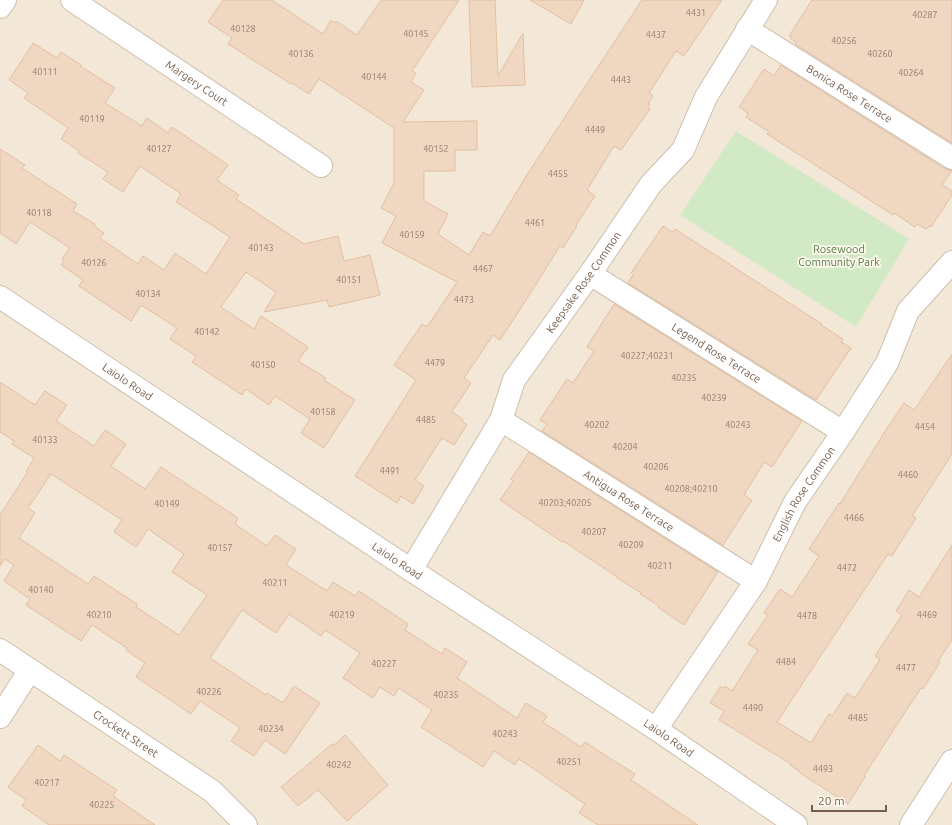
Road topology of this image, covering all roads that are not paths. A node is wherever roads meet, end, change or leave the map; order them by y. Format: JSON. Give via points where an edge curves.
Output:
{"nodes":[{"id":1,"x":5,"y":0,"type":"edge"},
{"id":2,"x":72,"y":0,"type":"edge"},
{"id":3,"x":766,"y":0,"type":"edge"},
{"id":4,"x":0,"y":7,"type":"edge"},
{"id":5,"x":747,"y":29,"type":"junction"},
{"id":6,"x":952,"y":158,"type":"edge"},
{"id":7,"x":321,"y":166,"type":"dead end"},
{"id":8,"x":952,"y":262,"type":"edge"},
{"id":9,"x":590,"y":274,"type":"junction"},
{"id":10,"x":0,"y":297,"type":"edge"},
{"id":11,"x":501,"y":420,"type":"junction"},
{"id":12,"x":843,"y":432,"type":"junction"},
{"id":13,"x":411,"y":570,"type":"junction"},
{"id":14,"x":756,"y":581,"type":"junction"},
{"id":15,"x":0,"y":650,"type":"edge"},
{"id":16,"x":30,"y":670,"type":"junction"},
{"id":17,"x":0,"y":717,"type":"edge"},
{"id":18,"x":656,"y":729,"type":"junction"},
{"id":19,"x":952,"y":761,"type":"edge"},
{"id":20,"x":246,"y":825,"type":"edge"},
{"id":21,"x":796,"y":825,"type":"edge"},
{"id":22,"x":911,"y":825,"type":"edge"}],
"edges":[{"from":1,"to":4,"type":"street"},
{"from":2,"to":7,"type":"street","name":"Margery Court"},
{"from":3,"to":5,"type":"street","name":"Keepsake Rose Common"},
{"from":5,"to":6,"type":"street","name":"Bonica Rose Terrace"},
{"from":5,"to":9,"type":"street","name":"Keepsake Rose Common","via":[[706,97],[683,150],[651,184]]},
{"from":8,"to":12,"type":"street","name":"English Rose Common","via":[[908,311],[887,363]]},
{"from":9,"to":11,"type":"street","name":"Keepsake Rose Common","via":[[514,380]]},
{"from":9,"to":12,"type":"street","name":"Legend Rose Terrace"},
{"from":10,"to":13,"type":"street","name":"Laiolo Road"},
{"from":11,"to":13,"type":"street","name":"Keepsake Rose Common"},
{"from":11,"to":14,"type":"street","name":"Antigua Rose Terrace"},
{"from":12,"to":14,"type":"street","name":"English Rose Common","via":[[795,502]]},
{"from":13,"to":18,"type":"street","name":"Laiolo Road"},
{"from":14,"to":18,"type":"street","name":"English Rose Common"},
{"from":15,"to":16,"type":"street","name":"Crockett Street"},
{"from":16,"to":17,"type":"street"},
{"from":16,"to":20,"type":"street","name":"Crockett Street","via":[[212,791]]},
{"from":18,"to":21,"type":"street","name":"Laiolo Road"},
{"from":19,"to":22,"type":"street"}]}
